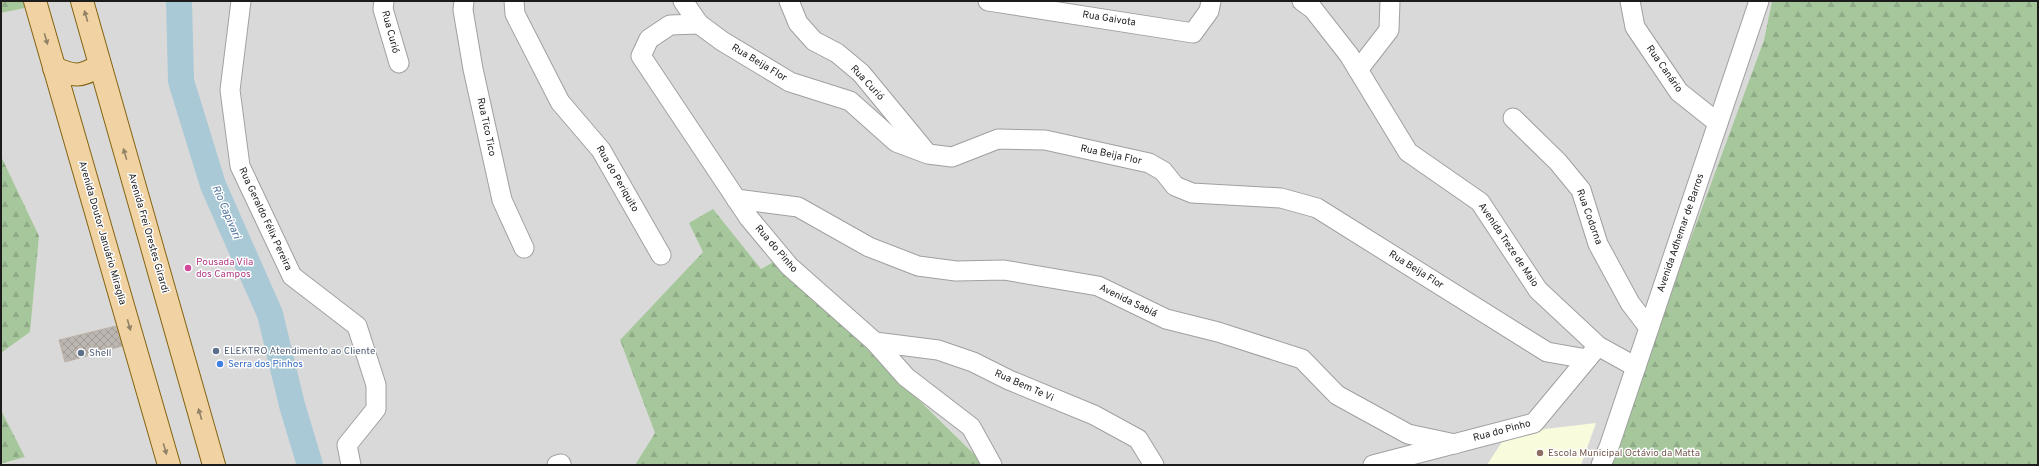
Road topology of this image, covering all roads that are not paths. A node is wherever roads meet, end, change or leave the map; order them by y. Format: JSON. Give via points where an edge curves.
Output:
{"nodes":[{"id":1,"x":35,"y":1,"type":"edge"},
{"id":2,"x":82,"y":1,"type":"edge"},
{"id":3,"x":241,"y":1,"type":"edge"},
{"id":4,"x":384,"y":1,"type":"edge"},
{"id":5,"x":464,"y":1,"type":"edge"},
{"id":6,"x":514,"y":1,"type":"edge"},
{"id":7,"x":683,"y":1,"type":"edge"},
{"id":8,"x":788,"y":1,"type":"edge"},
{"id":9,"x":988,"y":1,"type":"edge"},
{"id":10,"x":1210,"y":1,"type":"edge"},
{"id":11,"x":1302,"y":1,"type":"edge"},
{"id":12,"x":1390,"y":1,"type":"edge"},
{"id":13,"x":1630,"y":1,"type":"edge"},
{"id":14,"x":1759,"y":1,"type":"edge"},
{"id":15,"x":699,"y":24,"type":"junction"},
{"id":16,"x":399,"y":63,"type":"dead end"},
{"id":17,"x":100,"y":66,"type":"junction"},
{"id":18,"x":54,"y":68,"type":"junction"},
{"id":19,"x":1358,"y":70,"type":"junction"},
{"id":20,"x":1513,"y":118,"type":"dead end"},
{"id":21,"x":1718,"y":123,"type":"junction"},
{"id":22,"x":928,"y":154,"type":"junction"},
{"id":23,"x":736,"y":199,"type":"junction"},
{"id":24,"x":524,"y":248,"type":"dead end"},
{"id":25,"x":661,"y":255,"type":"dead end"},
{"id":26,"x":1649,"y":328,"type":"junction"},
{"id":27,"x":875,"y":342,"type":"junction"},
{"id":28,"x":1592,"y":352,"type":"junction"},
{"id":29,"x":1636,"y":367,"type":"junction"},
{"id":30,"x":1455,"y":444,"type":"junction"},
{"id":31,"x":169,"y":465,"type":"edge"},
{"id":32,"x":214,"y":465,"type":"edge"},
{"id":33,"x":351,"y":465,"type":"edge"},
{"id":34,"x":992,"y":465,"type":"edge"},
{"id":35,"x":1154,"y":465,"type":"edge"},
{"id":36,"x":1375,"y":465,"type":"edge"},
{"id":37,"x":1601,"y":465,"type":"edge"}],
"edges":[{"from":1,"to":18,"type":"main road","name":"Avenida Doutor Januário Miraglia","one_way":true},
{"from":17,"to":2,"type":"main road","name":"Avenida Frei Orestes Girardi","one_way":true},
{"from":3,"to":33,"type":"street","name":"Rua Geraldo Félix Pereira","via":[[230,90],[240,166],[292,276],[357,326],[376,385],[376,408],[347,445]]},
{"from":4,"to":16,"type":"street","name":"Rua Curió","via":[[383,9]]},
{"from":5,"to":24,"type":"street","name":"Rua Tico Tico","via":[[463,10],[473,69],[502,200]]},
{"from":6,"to":25,"type":"street","name":"Rua do Periquito","via":[[515,14],[560,102],[601,150]]},
{"from":7,"to":15,"type":"street","name":"Rua Beija Flor"},
{"from":8,"to":22,"type":"street","name":"Rua Curió","via":[[798,23],[814,41],[837,53],[861,74]]},
{"from":9,"to":10,"type":"street","name":"Rua Gaivota","via":[[1193,33],[1209,11]]},
{"from":11,"to":19,"type":"street","name":"Avenida Treze de Maio","via":[[1313,10]]},
{"from":12,"to":19,"type":"street","via":[[1389,30]]},
{"from":13,"to":21,"type":"street","name":"Rua Canário","via":[[1635,27],[1679,92]]},
{"from":14,"to":21,"type":"street","name":"Avenida Adhemar de Barros"},
{"from":15,"to":22,"type":"street","name":"Rua Beija Flor","via":[[790,82],[850,101],[896,142]]},
{"from":15,"to":23,"type":"street","name":"Rua do Pinho","via":[[670,25],[649,39],[641,56]]},
{"from":17,"to":18,"type":"main road","via":[[82,75]]},
{"from":32,"to":17,"type":"main road","name":"Avenida Frei Orestes Girardi","one_way":true},
{"from":18,"to":31,"type":"main road","name":"Avenida Doutor Januário Miraglia","one_way":true},
{"from":19,"to":28,"type":"street","name":"Avenida Treze de Maio","via":[[1408,152],[1480,202],[1538,290]]},
{"from":20,"to":26,"type":"street","name":"Rua Codorna","via":[[1558,162],[1581,190],[1598,244],[1630,303]]},
{"from":21,"to":26,"type":"street","name":"Avenida Adhemar de Barros"},
{"from":22,"to":28,"type":"street","name":"Rua Beija Flor","via":[[952,157],[998,139],[1045,140],[1149,163],[1163,171],[1175,186],[1192,193],[1281,198],[1317,208],[1547,352]]},
{"from":23,"to":27,"type":"street","name":"Rua do Pinho","via":[[789,266]]},
{"from":23,"to":30,"type":"street","name":"Avenida Sabiá","via":[[798,207],[869,247],[918,266],[956,272],[1004,270],[1098,286],[1166,319],[1218,332],[1302,359],[1337,395],[1408,434]]},
{"from":26,"to":29,"type":"street","name":"Avenida Adhemar de Barros"},
{"from":27,"to":34,"type":"street","name":"Rua do Pinho","via":[[906,377],[971,427]]},
{"from":27,"to":35,"type":"street","name":"Rua Bem Te Vi","via":[[938,350],[973,362],[1009,380],[1094,415],[1138,438]]},
{"from":28,"to":29,"type":"street","name":"Avenida Treze de Maio"},
{"from":28,"to":30,"type":"street","name":"Rua do Pinho","via":[[1534,423]]},
{"from":29,"to":37,"type":"street","name":"Avenida Adhemar de Barros"},
{"from":30,"to":36,"type":"street","name":"Rua do Pinho"}]}
